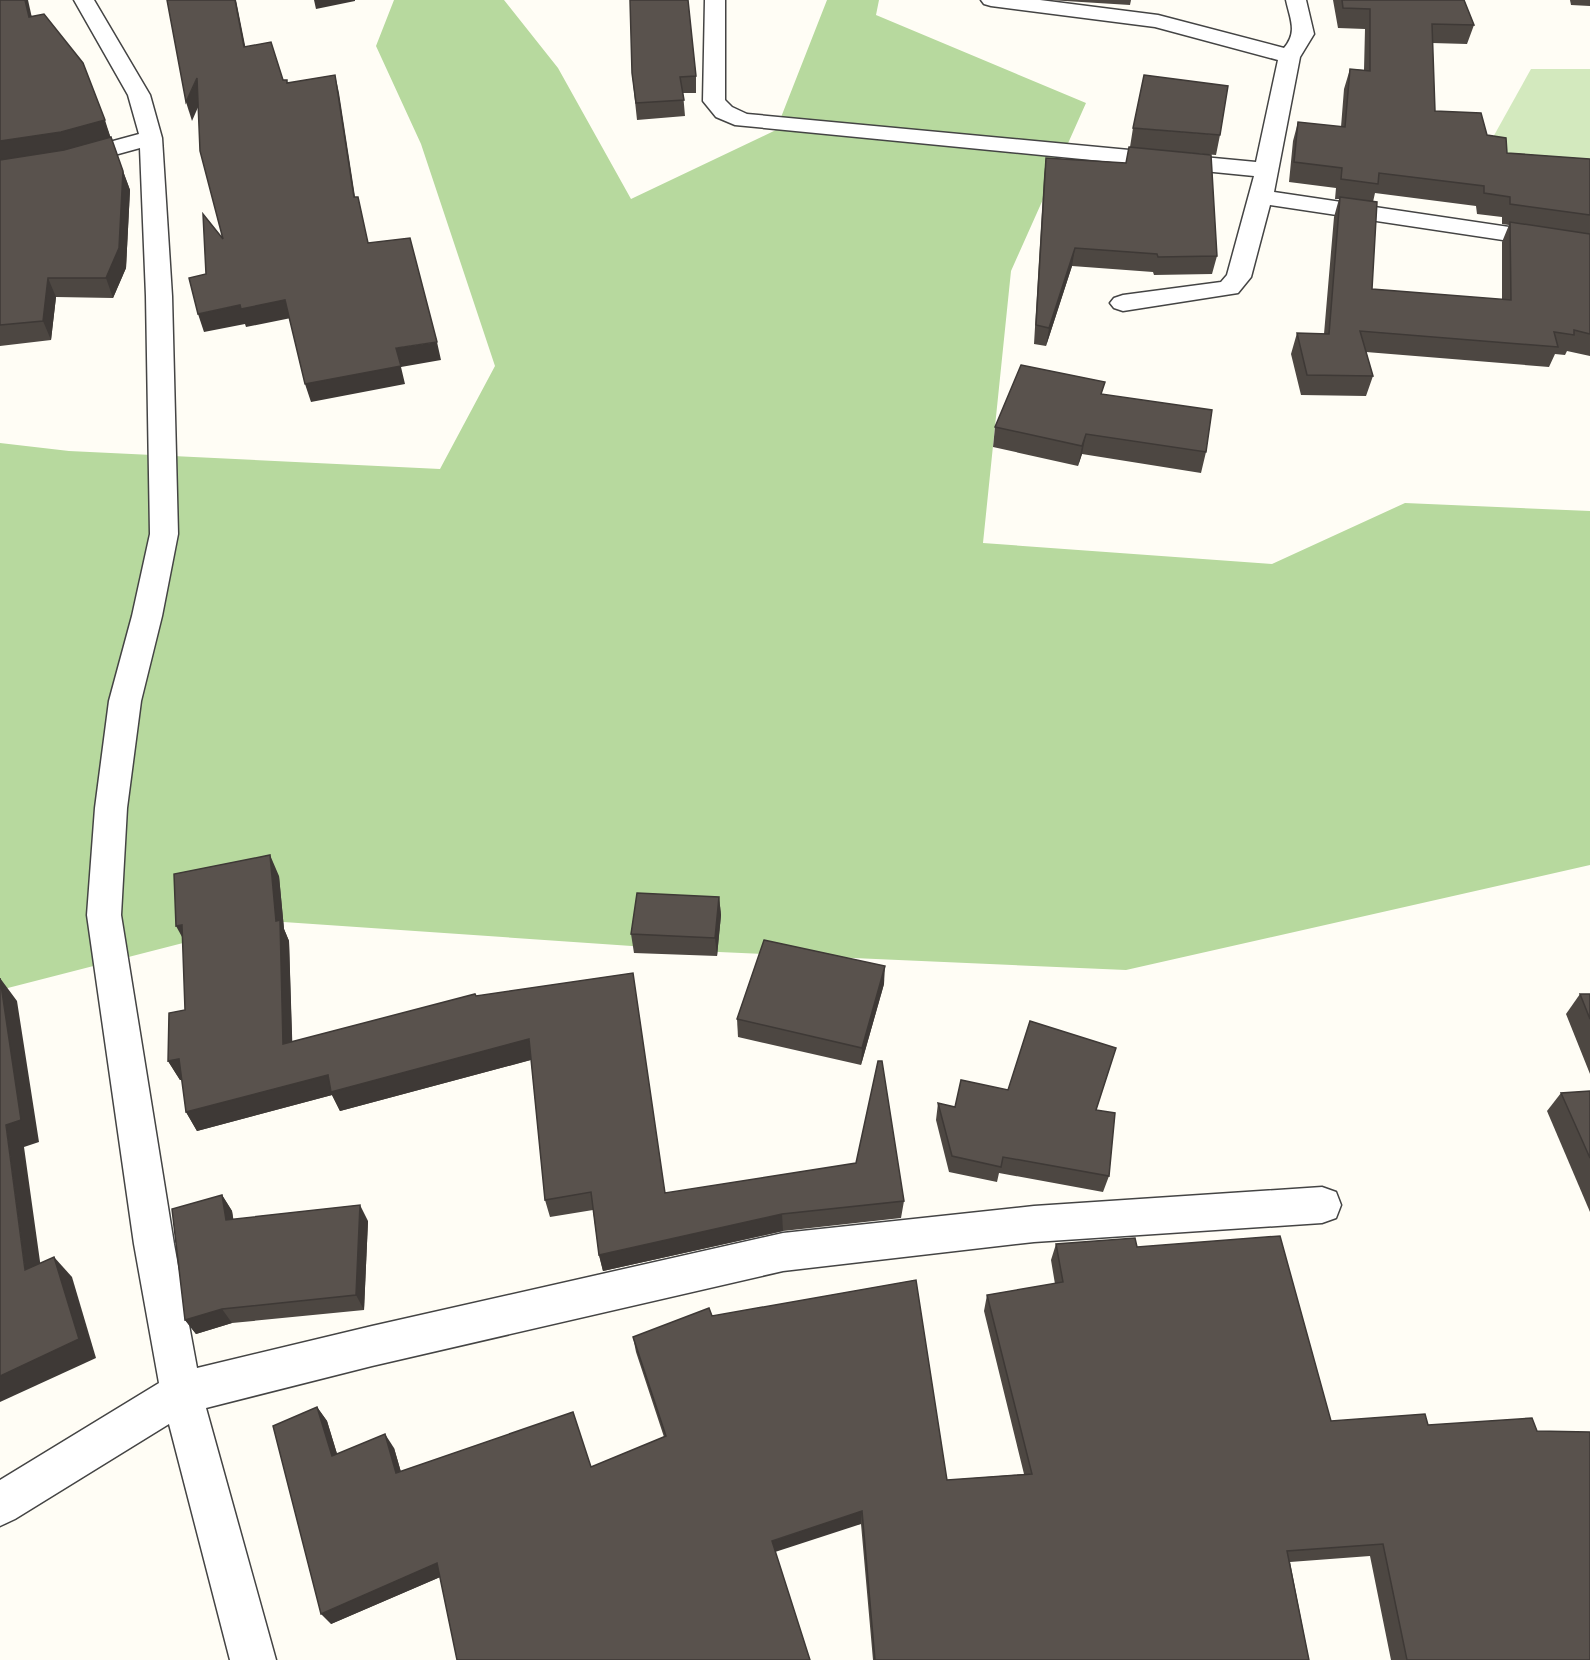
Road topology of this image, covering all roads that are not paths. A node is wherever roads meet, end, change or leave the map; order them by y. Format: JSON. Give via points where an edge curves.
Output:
{"nodes":[{"id":1,"x":84,"y":0,"type":"edge"},
{"id":2,"x":715,"y":0,"type":"edge"},
{"id":3,"x":991,"y":0,"type":"edge"},
{"id":4,"x":1296,"y":0,"type":"edge"},
{"id":5,"x":1288,"y":56,"type":"junction"},
{"id":6,"x":151,"y":138,"type":"junction"},
{"id":7,"x":1266,"y":170,"type":"junction"},
{"id":8,"x":0,"y":171,"type":"edge"},
{"id":9,"x":1261,"y":197,"type":"junction"},
{"id":10,"x":1590,"y":246,"type":"edge"},
{"id":11,"x":1123,"y":303,"type":"dead end"},
{"id":12,"x":1323,"y":1205,"type":"dead end"},
{"id":13,"x":181,"y":1394,"type":"junction"},
{"id":14,"x":0,"y":1504,"type":"edge"},
{"id":15,"x":253,"y":1660,"type":"edge"}],
"edges":[{"from":1,"to":6,"type":"street","via":[[139,95]]},
{"from":2,"to":7,"type":"street","via":[[714,100],[724,112],[743,120]]},
{"from":3,"to":5,"type":"street","via":[[1158,21]]},
{"from":4,"to":5,"type":"street","via":[[1305,26],[1302,41]]},
{"from":5,"to":7,"type":"street"},
{"from":6,"to":8,"type":"street","via":[[71,160]]},
{"from":6,"to":13,"type":"street","via":[[164,534],[125,701],[111,808],[104,915]]},
{"from":7,"to":9,"type":"street"},
{"from":9,"to":10,"type":"street"},
{"from":9,"to":11,"type":"street","via":[[1239,277],[1229,288]]},
{"from":12,"to":13,"type":"street","via":[[1034,1224],[783,1252]]},
{"from":13,"to":14,"type":"street"},
{"from":13,"to":15,"type":"street"}]}
